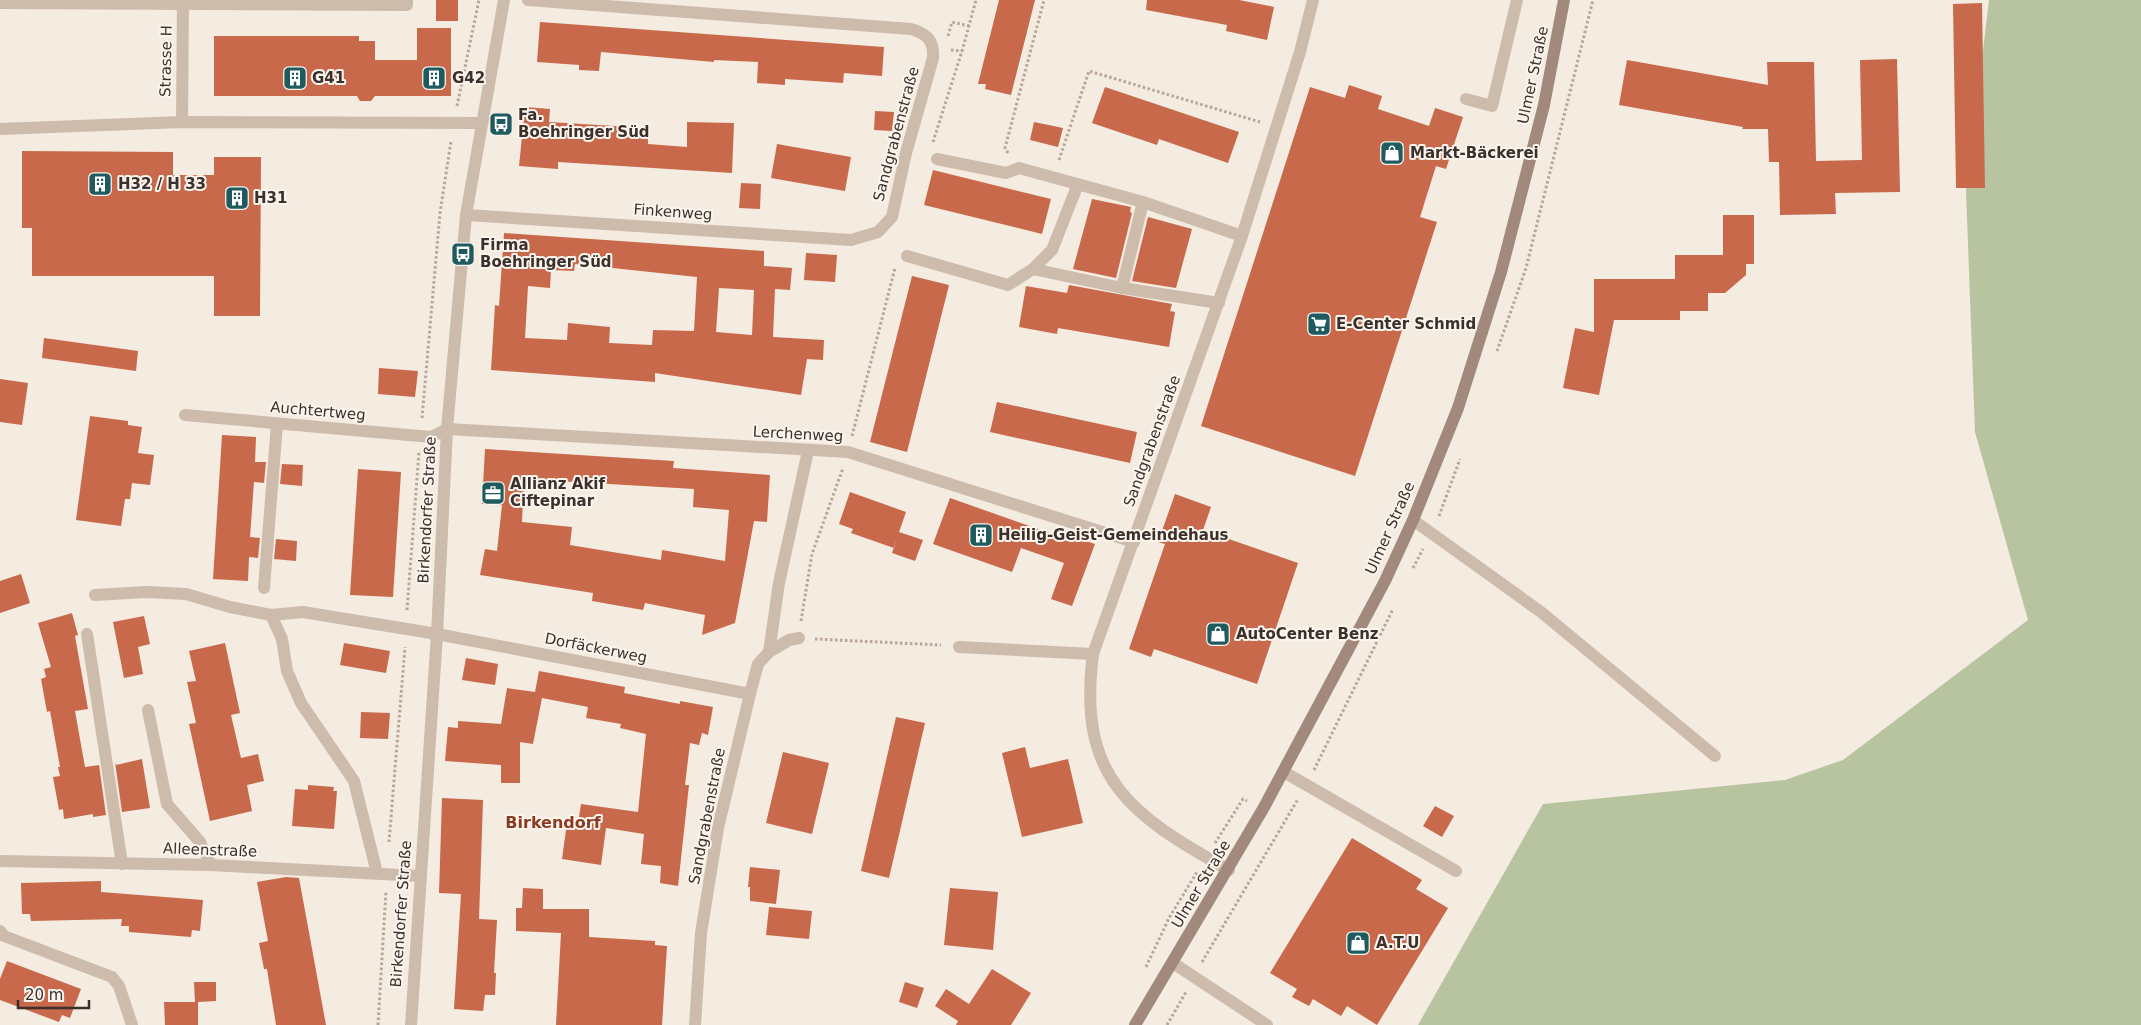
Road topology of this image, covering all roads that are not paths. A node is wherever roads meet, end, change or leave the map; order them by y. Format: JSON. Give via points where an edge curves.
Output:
{"nodes":[{"id":1,"x":407,"y":0,"type":"edge"},
{"id":2,"x":504,"y":0,"type":"edge"},
{"id":3,"x":528,"y":0,"type":"edge"},
{"id":4,"x":1313,"y":0,"type":"edge"},
{"id":5,"x":1517,"y":0,"type":"edge"},
{"id":6,"x":1564,"y":0,"type":"edge"},
{"id":7,"x":183,"y":2,"type":"edge"},
{"id":8,"x":0,"y":3,"type":"edge"},
{"id":9,"x":1466,"y":99,"type":"dead end"},
{"id":10,"x":182,"y":122,"type":"junction"},
{"id":11,"x":481,"y":123,"type":"junction"},
{"id":12,"x":0,"y":129,"type":"edge"},
{"id":13,"x":937,"y":159,"type":"dead end"},
{"id":14,"x":1078,"y":184,"type":"junction"},
{"id":15,"x":1143,"y":202,"type":"junction"},
{"id":16,"x":466,"y":215,"type":"junction"},
{"id":17,"x":878,"y":232,"type":"joint"},
{"id":18,"x":1242,"y":236,"type":"junction"},
{"id":19,"x":902,"y":259,"type":"road end"},
{"id":20,"x":1033,"y":269,"type":"junction"},
{"id":21,"x":1122,"y":288,"type":"junction"},
{"id":22,"x":1219,"y":303,"type":"junction"},
{"id":23,"x":185,"y":415,"type":"dead end"},
{"id":24,"x":277,"y":424,"type":"junction"},
{"id":25,"x":447,"y":429,"type":"junction"},
{"id":26,"x":808,"y":451,"type":"junction"},
{"id":27,"x":1413,"y":520,"type":"junction"},
{"id":28,"x":1134,"y":542,"type":"junction"},
{"id":29,"x":264,"y":588,"type":"dead end"},
{"id":30,"x":95,"y":595,"type":"dead end"},
{"id":31,"x":271,"y":615,"type":"junction"},
{"id":32,"x":87,"y":634,"type":"dead end"},
{"id":33,"x":437,"y":634,"type":"junction"},
{"id":34,"x":799,"y":638,"type":"road end"},
{"id":35,"x":959,"y":647,"type":"road end"},
{"id":36,"x":769,"y":652,"type":"junction"},
{"id":37,"x":1093,"y":654,"type":"junction"},
{"id":38,"x":750,"y":694,"type":"junction"},
{"id":39,"x":148,"y":710,"type":"dead end"},
{"id":40,"x":1715,"y":756,"type":"dead end"},
{"id":41,"x":1284,"y":772,"type":"junction"},
{"id":42,"x":0,"y":861,"type":"edge"},
{"id":43,"x":122,"y":864,"type":"junction"},
{"id":44,"x":211,"y":865,"type":"junction"},
{"id":45,"x":1229,"y":870,"type":"junction"},
{"id":46,"x":1456,"y":871,"type":"dead end"},
{"id":47,"x":382,"y":873,"type":"junction"},
{"id":48,"x":420,"y":876,"type":"junction"},
{"id":49,"x":0,"y":931,"type":"edge"},
{"id":50,"x":1173,"y":963,"type":"junction"},
{"id":51,"x":132,"y":1025,"type":"edge"},
{"id":52,"x":411,"y":1025,"type":"edge"},
{"id":53,"x":695,"y":1025,"type":"edge"},
{"id":54,"x":1135,"y":1025,"type":"edge"},
{"id":55,"x":1267,"y":1025,"type":"edge"}],
"edges":[{"from":1,"to":7,"type":"street","via":[[407,5]]},
{"from":2,"to":11,"type":"street","name":"Birkendorfer Straße"},
{"from":3,"to":17,"type":"street","name":"Sandgrabenstraße","via":[[922,32],[930,38],[933,58],[892,217]]},
{"from":4,"to":18,"type":"street","name":"Sandgrabenstraße"},
{"from":5,"to":9,"type":"street","via":[[1492,106]]},
{"from":6,"to":27,"type":"main road","name":"Ulmer Straße","via":[[1544,105],[1501,272],[1458,408]]},
{"from":7,"to":8,"type":"street"},
{"from":7,"to":10,"type":"street","name":"Strasse H"},
{"from":10,"to":11,"type":"street"},
{"from":10,"to":12,"type":"street"},
{"from":11,"to":16,"type":"street","name":"Birkendorfer Straße"},
{"from":13,"to":14,"type":"street","via":[[1006,173],[1018,168]]},
{"from":14,"to":15,"type":"street"},
{"from":14,"to":20,"type":"street","via":[[1052,250]]},
{"from":15,"to":18,"type":"street"},
{"from":15,"to":21,"type":"street"},
{"from":16,"to":17,"type":"street","name":"Finkenweg","via":[[851,240]]},
{"from":16,"to":25,"type":"street","name":"Birkendorfer Straße"},
{"from":18,"to":22,"type":"street","name":"Sandgrabenstraße"},
{"from":19,"to":20,"type":"street","via":[[1008,285]]},
{"from":20,"to":21,"type":"street"},
{"from":21,"to":22,"type":"street"},
{"from":22,"to":28,"type":"street","name":"Sandgrabenstraße"},
{"from":23,"to":24,"type":"street","name":"Auchtertweg"},
{"from":24,"to":25,"type":"street","name":"Auchtertweg","via":[[431,437]]},
{"from":24,"to":29,"type":"street"},
{"from":25,"to":26,"type":"street","name":"Lerchenweg"},
{"from":25,"to":33,"type":"street","name":"Birkendorfer Straße"},
{"from":26,"to":28,"type":"street","name":"Lerchenweg","via":[[848,452]]},
{"from":26,"to":36,"type":"street","via":[[779,583]]},
{"from":27,"to":40,"type":"street","via":[[1542,612]]},
{"from":27,"to":41,"type":"main road","name":"Ulmer Straße","via":[[1385,581]]},
{"from":28,"to":37,"type":"street","name":"Sandgrabenstraße"},
{"from":30,"to":31,"type":"street","name":"Dorfäckerweg","via":[[186,594]]},
{"from":31,"to":33,"type":"street","name":"Dorfäckerweg","via":[[303,612]]},
{"from":31,"to":47,"type":"street","via":[[282,639],[286,672],[301,703],[354,781]]},
{"from":32,"to":43,"type":"street"},
{"from":33,"to":38,"type":"street","name":"Dorfäckerweg"},
{"from":33,"to":48,"type":"street","name":"Birkendorfer Straße"},
{"from":34,"to":36,"type":"street","name":"Sandgrabenstraße"},
{"from":35,"to":37,"type":"street"},
{"from":36,"to":38,"type":"street","name":"Sandgrabenstraße","via":[[758,664]]},
{"from":37,"to":45,"type":"street","name":"Sandgrabenstraße","via":[[1089,683],[1090,716],[1098,752],[1112,780],[1147,820]]},
{"from":38,"to":53,"type":"street","name":"Sandgrabenstraße","via":[[718,828],[702,933]]},
{"from":39,"to":44,"type":"street","via":[[168,804],[200,842]]},
{"from":41,"to":45,"type":"main road","name":"Ulmer Straße"},
{"from":41,"to":46,"type":"street"},
{"from":42,"to":43,"type":"street","name":"Alleenstraße"},
{"from":43,"to":44,"type":"street","name":"Alleenstraße"},
{"from":44,"to":47,"type":"street","name":"Alleenstraße"},
{"from":45,"to":50,"type":"main road","name":"Ulmer Straße"},
{"from":47,"to":48,"type":"street","name":"Alleenstraße"},
{"from":48,"to":52,"type":"street","name":"Birkendorfer Straße"},
{"from":49,"to":51,"type":"street","via":[[4,936],[112,977],[119,986]]},
{"from":50,"to":54,"type":"main road","name":"Ulmer Straße"},
{"from":50,"to":55,"type":"street"}]}
